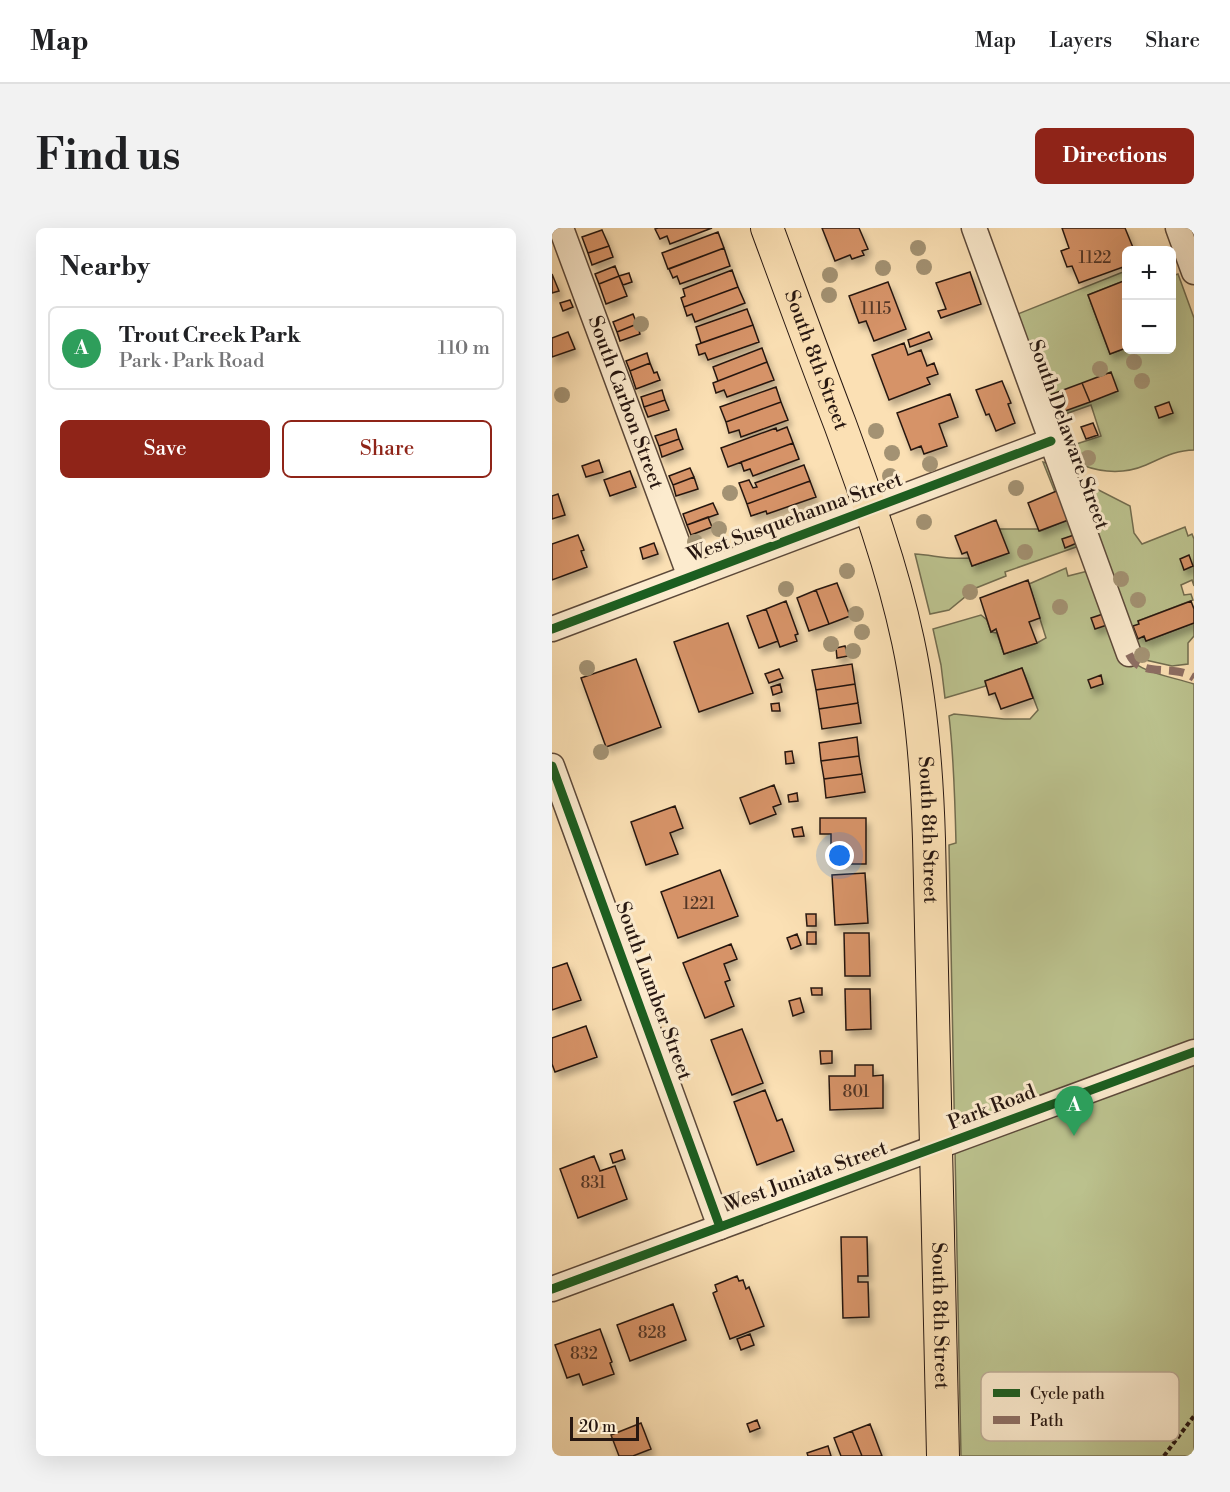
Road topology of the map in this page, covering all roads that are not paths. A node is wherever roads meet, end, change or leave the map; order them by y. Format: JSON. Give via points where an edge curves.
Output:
{"nodes":[{"id":1,"x":561,"y":228,"type":"edge"},
{"id":2,"x":767,"y":228,"type":"edge"},
{"id":3,"x":974,"y":228,"type":"edge"},
{"id":4,"x":1178,"y":228,"type":"edge"},
{"id":5,"x":1194,"y":272,"type":"edge"},
{"id":6,"x":1051,"y":441,"type":"junction"},
{"id":7,"x":871,"y":509,"type":"junction"},
{"id":8,"x":690,"y":577,"type":"junction"},
{"id":9,"x":552,"y":628,"type":"edge"},
{"id":10,"x":1128,"y":654,"type":"dead end"},
{"id":11,"x":552,"y":766,"type":"edge"},
{"id":12,"x":1194,"y":1052,"type":"edge"},
{"id":13,"x":938,"y":1148,"type":"junction"},
{"id":14,"x":720,"y":1227,"type":"junction"},
{"id":15,"x":552,"y":1289,"type":"edge"},
{"id":16,"x":943,"y":1456,"type":"edge"}],
"edges":[{"from":1,"to":8,"type":"street","name":"South Carbon Street"},
{"from":2,"to":7,"type":"main road","name":"South 8th Street"},
{"from":3,"to":6,"type":"street","name":"South Delaware Street"},
{"from":4,"to":5,"type":"street"},
{"from":6,"to":7,"type":"street","name":"West Susquehanna Street"},
{"from":6,"to":10,"type":"street","name":"South Delaware Street"},
{"from":7,"to":8,"type":"street","name":"West Susquehanna Street"},
{"from":7,"to":13,"type":"main road","name":"South 8th Street","via":[[906,631],[922,725],[928,793]]},
{"from":8,"to":9,"type":"street","name":"West Susquehanna Street"},
{"from":11,"to":14,"type":"street","name":"South Lumber Street"},
{"from":12,"to":13,"type":"street","name":"Park Road"},
{"from":13,"to":14,"type":"street","name":"West Juniata Street"},
{"from":13,"to":16,"type":"main road","name":"South 8th Street"},
{"from":14,"to":15,"type":"street","name":"West Juniata Street"}]}
